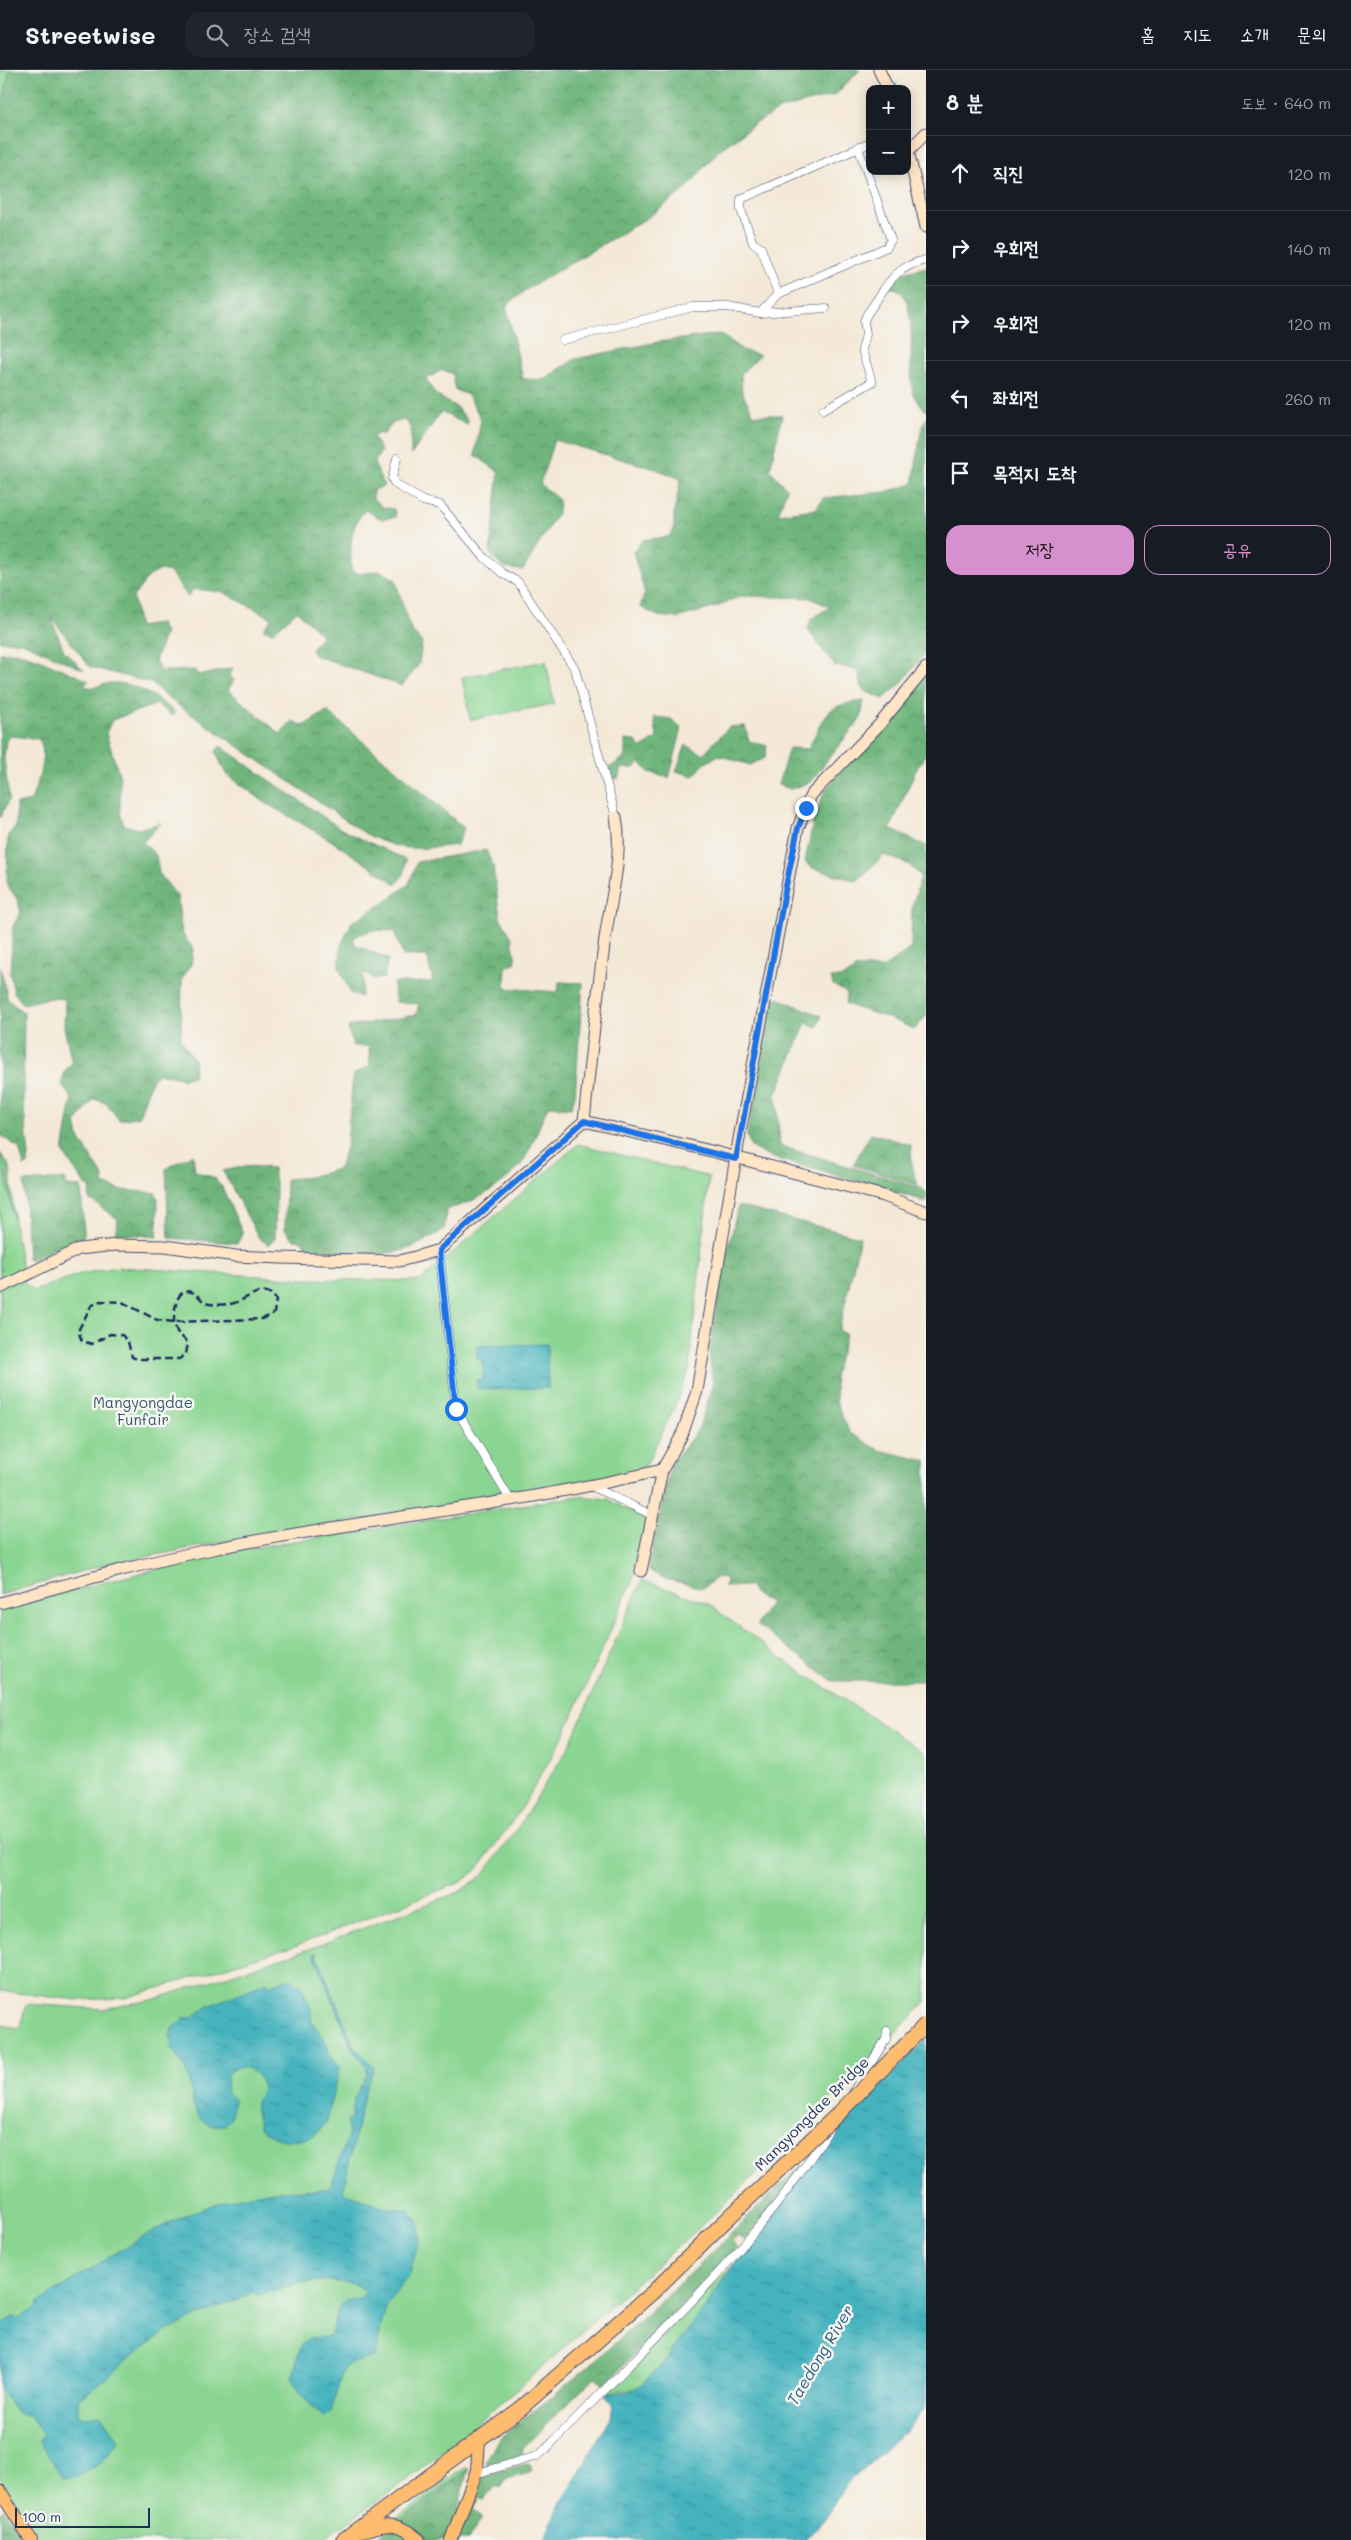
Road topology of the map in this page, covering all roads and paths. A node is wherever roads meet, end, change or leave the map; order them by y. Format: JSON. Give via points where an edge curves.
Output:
{"nodes":[{"id":1,"x":879,"y":70,"type":"edge"},
{"id":2,"x":886,"y":85,"type":"edge"},
{"id":3,"x":926,"y":133,"type":"edge"},
{"id":4,"x":866,"y":144,"type":"edge"},
{"id":5,"x":911,"y":146,"type":"edge"},
{"id":6,"x":858,"y":147,"type":"junction"},
{"id":7,"x":911,"y":162,"type":"edge"},
{"id":8,"x":926,"y":226,"type":"edge"},
{"id":9,"x":926,"y":260,"type":"edge"},
{"id":10,"x":778,"y":294,"type":"junction"},
{"id":11,"x":826,"y":308,"type":"dead end"},
{"id":12,"x":760,"y":313,"type":"junction"},
{"id":13,"x":563,"y":340,"type":"dead end"},
{"id":14,"x":822,"y":410,"type":"dead end"},
{"id":15,"x":397,"y":458,"type":"dead end"},
{"id":16,"x":926,"y":668,"type":"edge"},
{"id":17,"x":616,"y":817,"type":"joint"},
{"id":18,"x":584,"y":1121,"type":"junction"},
{"id":19,"x":736,"y":1159,"type":"junction"},
{"id":20,"x":926,"y":1212,"type":"edge"},
{"id":21,"x":439,"y":1250,"type":"junction"},
{"id":22,"x":0,"y":1288,"type":"edge"},
{"id":23,"x":662,"y":1470,"type":"junction"},
{"id":24,"x":593,"y":1487,"type":"junction"},
{"id":25,"x":511,"y":1501,"type":"junction"},
{"id":26,"x":652,"y":1514,"type":"junction"},
{"id":27,"x":641,"y":1571,"type":"dead end"},
{"id":28,"x":0,"y":1603,"type":"edge"},
{"id":29,"x":926,"y":2024,"type":"edge"},
{"id":30,"x":887,"y":2032,"type":"dead end"},
{"id":31,"x":478,"y":2440,"type":"junction"},
{"id":32,"x":477,"y":2470,"type":"junction"},
{"id":33,"x":0,"y":2491,"type":"edge"},
{"id":34,"x":347,"y":2538,"type":"edge"},
{"id":35,"x":31,"y":2540,"type":"edge"},
{"id":36,"x":419,"y":2540,"type":"edge"},
{"id":37,"x":451,"y":2540,"type":"edge"}],
"edges":[{"from":1,"to":2,"type":"main road"},
{"from":3,"to":5,"type":"main road"},
{"from":4,"to":6,"type":"street"},
{"from":6,"to":10,"type":"street","via":[[891,240],[887,247]]},
{"from":6,"to":10,"type":"street","via":[[740,198],[740,210],[753,243],[761,248]]},
{"from":7,"to":8,"type":"main road"},
{"from":9,"to":14,"type":"street","via":[[892,276],[867,314],[862,350],[872,382]]},
{"from":10,"to":12,"type":"street"},
{"from":11,"to":12,"type":"street"},
{"from":12,"to":13,"type":"street","via":[[728,306],[693,307]]},
{"from":15,"to":17,"type":"street","via":[[392,478],[395,484],[423,501],[440,505],[483,556],[518,582],[575,668]]},
{"from":16,"to":19,"type":"main road","via":[[879,726],[811,796],[803,815],[786,886]]},
{"from":17,"to":18,"type":"main road","via":[[620,836]]},
{"from":18,"to":19,"type":"main road"},
{"from":18,"to":21,"type":"main road"},
{"from":19,"to":20,"type":"main road","via":[[884,1196]]},
{"from":19,"to":23,"type":"main road","via":[[697,1391],[682,1435]]},
{"from":21,"to":22,"type":"main road","via":[[399,1261],[236,1256],[165,1246],[116,1245],[85,1248],[55,1259]]},
{"from":21,"to":25,"type":"street","via":[[456,1409]]},
{"from":23,"to":24,"type":"main road"},
{"from":23,"to":26,"type":"main road"},
{"from":24,"to":25,"type":"main road"},
{"from":24,"to":26,"type":"street"},
{"from":25,"to":28,"type":"main road","via":[[209,1550]]},
{"from":26,"to":27,"type":"main road"},
{"from":29,"to":31,"type":"highway","name":"Mangyongdae Bridge","bridge":true,"via":[[840,2112],[653,2292],[520,2409]]},
{"from":30,"to":32,"type":"street","via":[[886,2039],[816,2151],[733,2259],[546,2449],[537,2456],[482,2472]]},
{"from":31,"to":32,"type":"main road"},
{"from":31,"to":34,"type":"highway","name":"Mangyongdae Bridge"},
{"from":32,"to":37,"type":"main road"},
{"from":33,"to":35,"type":"main road"},
{"from":34,"to":36,"type":"main road","via":[[379,2525],[396,2525],[410,2531]]}]}
